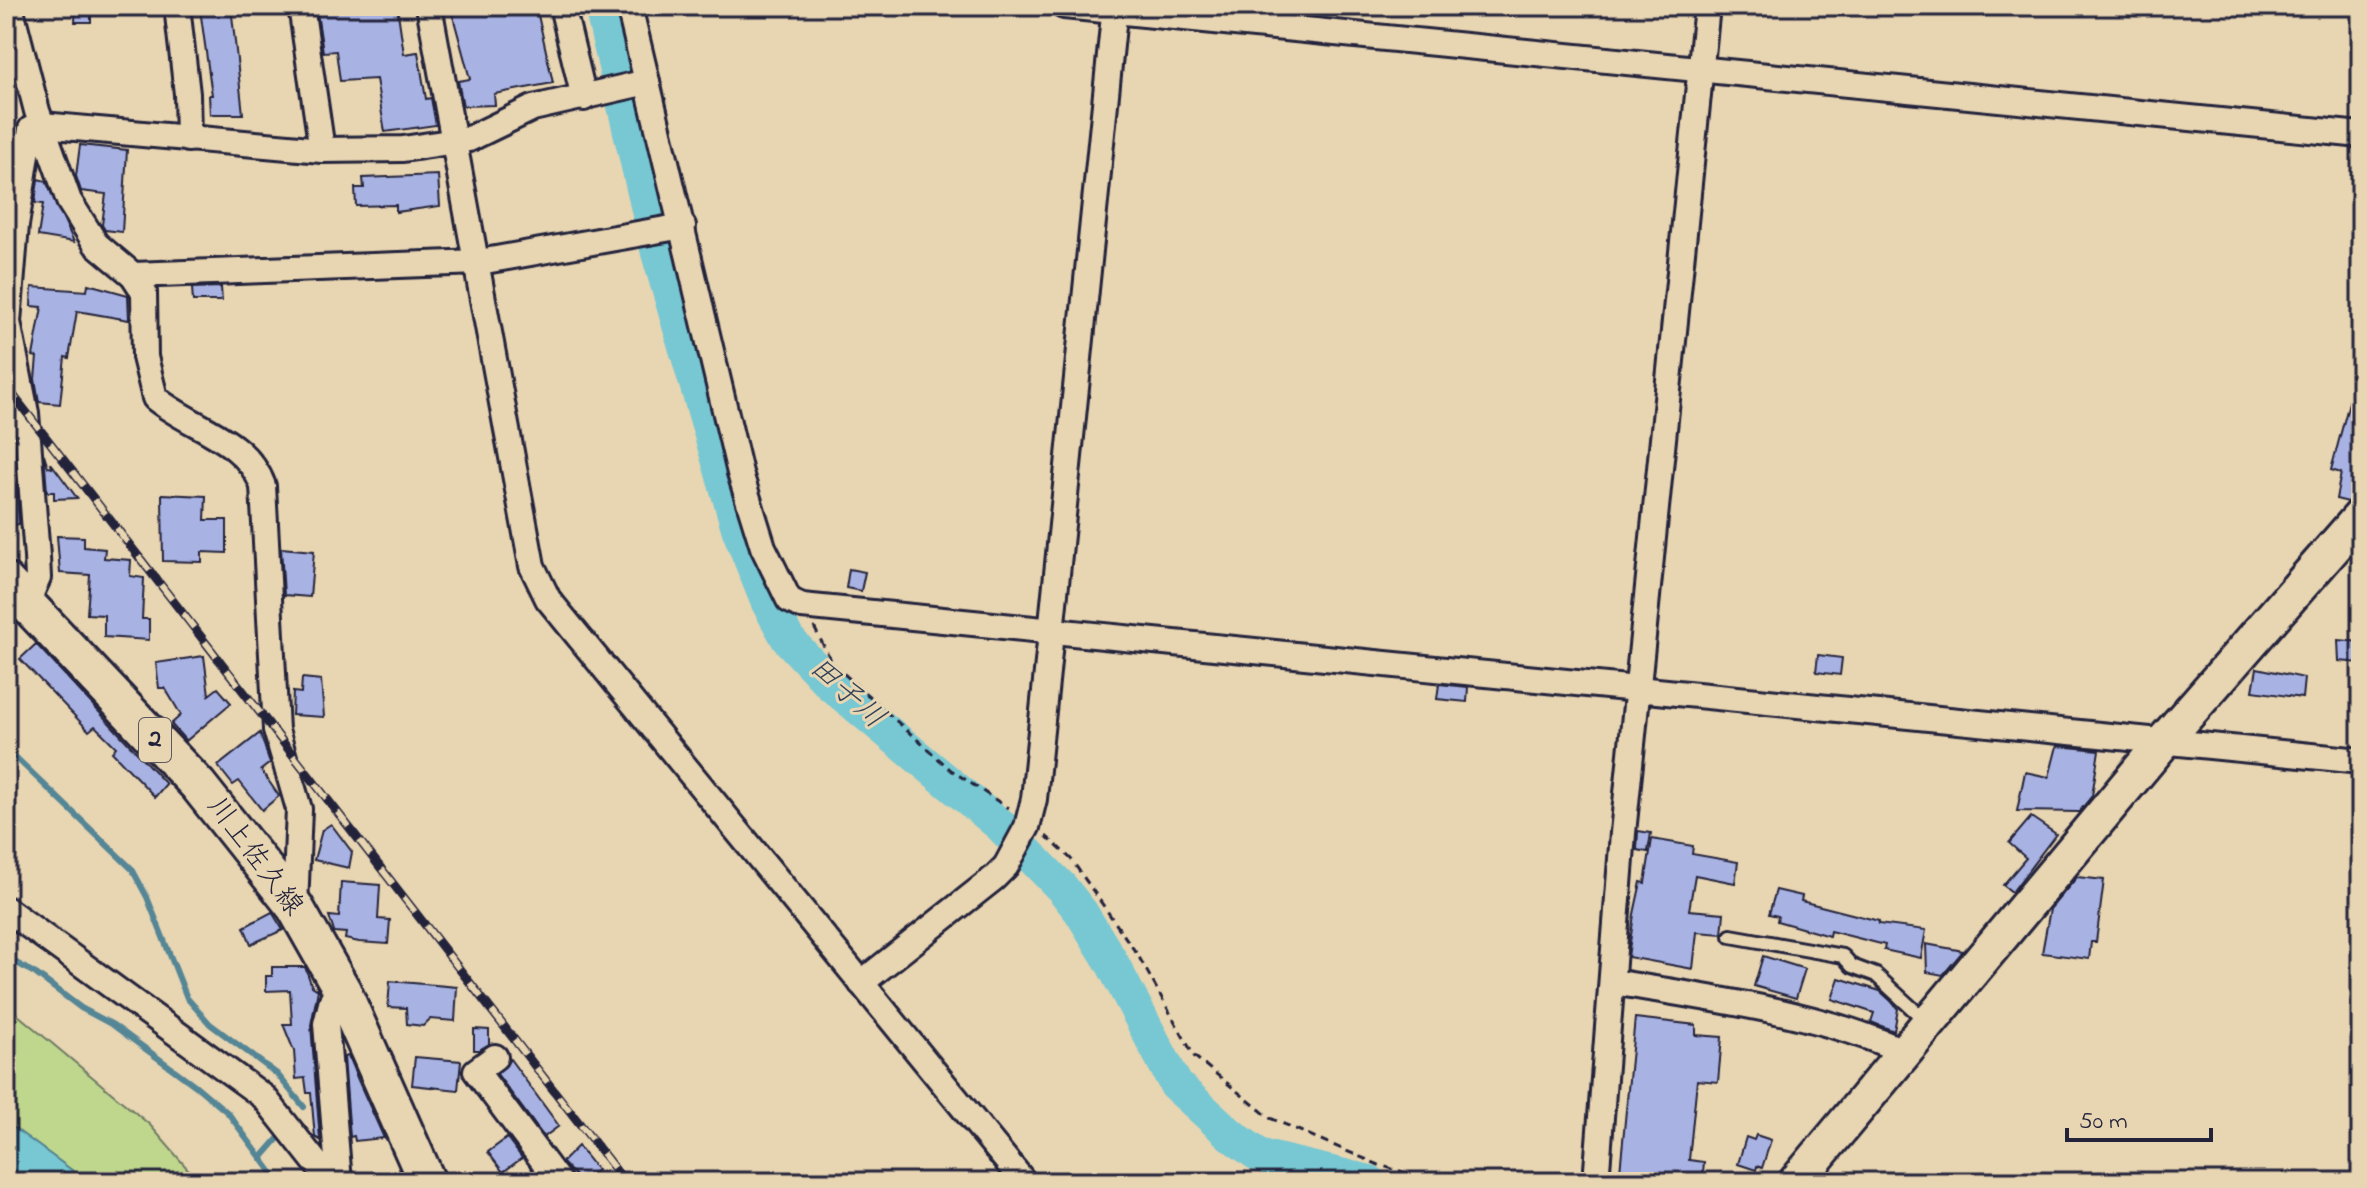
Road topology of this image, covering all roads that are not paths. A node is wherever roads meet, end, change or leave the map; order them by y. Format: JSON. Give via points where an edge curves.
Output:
{"nodes":[{"id":1,"x":10,"y":6,"type":"edge"},
{"id":2,"x":177,"y":6,"type":"edge"},
{"id":3,"x":301,"y":6,"type":"edge"},
{"id":4,"x":429,"y":6,"type":"edge"},
{"id":5,"x":562,"y":6,"type":"edge"},
{"id":6,"x":629,"y":6,"type":"edge"},
{"id":7,"x":1064,"y":6,"type":"edge"},
{"id":8,"x":1707,"y":6,"type":"edge"},
{"id":9,"x":1114,"y":9,"type":"edge"},
{"id":10,"x":1701,"y":67,"type":"junction"},
{"id":11,"x":641,"y":84,"type":"junction"},
{"id":12,"x":593,"y":96,"type":"junction"},
{"id":13,"x":42,"y":125,"type":"junction"},
{"id":14,"x":2361,"y":135,"type":"edge"},
{"id":15,"x":188,"y":139,"type":"junction"},
{"id":16,"x":456,"y":142,"type":"junction"},
{"id":17,"x":322,"y":150,"type":"junction"},
{"id":18,"x":11,"y":225,"type":"edge"},
{"id":19,"x":678,"y":227,"type":"junction"},
{"id":20,"x":479,"y":262,"type":"junction"},
{"id":21,"x":133,"y":275,"type":"junction"},
{"id":22,"x":2361,"y":516,"type":"edge"},
{"id":23,"x":16,"y":593,"type":"edge"},
{"id":24,"x":1053,"y":631,"type":"junction"},
{"id":25,"x":1638,"y":688,"type":"junction"},
{"id":26,"x":2164,"y":741,"type":"junction"},
{"id":27,"x":2361,"y":761,"type":"edge"},
{"id":28,"x":295,"y":907,"type":"junction"},
{"id":29,"x":6,"y":909,"type":"edge"},
{"id":30,"x":1731,"y":936,"type":"dead end"},
{"id":31,"x":1614,"y":982,"type":"junction"},
{"id":32,"x":861,"y":983,"type":"junction"},
{"id":33,"x":342,"y":990,"type":"junction"},
{"id":34,"x":1929,"y":1023,"type":"junction"},
{"id":35,"x":1904,"y":1052,"type":"junction"},
{"id":36,"x":495,"y":1057,"type":"dead end"},
{"id":37,"x":555,"y":1181,"type":"edge"},
{"id":38,"x":331,"y":1182,"type":"edge"},
{"id":39,"x":339,"y":1182,"type":"edge"},
{"id":40,"x":427,"y":1182,"type":"edge"},
{"id":41,"x":1024,"y":1182,"type":"edge"},
{"id":42,"x":1596,"y":1182,"type":"edge"},
{"id":43,"x":1796,"y":1182,"type":"edge"}],
"edges":[{"from":1,"to":13,"type":"street"},
{"from":2,"to":15,"type":"street"},
{"from":3,"to":17,"type":"street"},
{"from":4,"to":16,"type":"street"},
{"from":5,"to":12,"type":"street"},
{"from":6,"to":11,"type":"street"},
{"from":7,"to":9,"type":"street"},
{"from":8,"to":10,"type":"street"},
{"from":9,"to":10,"type":"street"},
{"from":9,"to":24,"type":"street"},
{"from":10,"to":14,"type":"street"},
{"from":10,"to":25,"type":"street"},
{"from":11,"to":12,"type":"street"},
{"from":11,"to":19,"type":"street"},
{"from":12,"to":16,"type":"street","via":[[533,108]]},
{"from":13,"to":15,"type":"street"},
{"from":13,"to":18,"type":"street","via":[[31,129]]},
{"from":13,"to":21,"type":"street","via":[[69,201],[96,244]]},
{"from":15,"to":17,"type":"street"},
{"from":16,"to":17,"type":"street"},
{"from":16,"to":20,"type":"street"},
{"from":18,"to":23,"type":"street","via":[[8,322],[26,413],[38,578]]},
{"from":19,"to":20,"type":"street"},
{"from":19,"to":24,"type":"street","via":[[753,517],[789,600],[802,606]]},
{"from":20,"to":21,"type":"street"},
{"from":20,"to":32,"type":"street","via":[[532,566],[548,599]]},
{"from":21,"to":28,"type":"street","via":[[146,302],[145,357],[155,398],[235,446],[257,470],[263,486],[276,730],[299,809]]},
{"from":22,"to":26,"type":"street"},
{"from":23,"to":28,"type":"main road","name":"川上佐久線","number":"2","via":[[198,785]]},
{"from":24,"to":25,"type":"street"},
{"from":24,"to":32,"type":"street","via":[[1028,824],[1006,866]]},
{"from":25,"to":26,"type":"street"},
{"from":25,"to":31,"type":"street"},
{"from":26,"to":27,"type":"street"},
{"from":26,"to":34,"type":"street"},
{"from":28,"to":33,"type":"main road","name":"川上佐久線","number":"2"},
{"from":29,"to":38,"type":"street","via":[[264,1097]]},
{"from":30,"to":34,"type":"lane","via":[[1843,956],[1852,966],[1876,975]]},
{"from":31,"to":35,"type":"street","via":[[1754,1007]]},
{"from":31,"to":42,"type":"street"},
{"from":32,"to":41,"type":"street"},
{"from":33,"to":39,"type":"street","via":[[332,1000],[326,1024]]},
{"from":33,"to":40,"type":"main road","name":"川上佐久線","number":"2"},
{"from":34,"to":35,"type":"street"},
{"from":35,"to":43,"type":"street"},
{"from":36,"to":37,"type":"street","via":[[476,1071]]}]}
